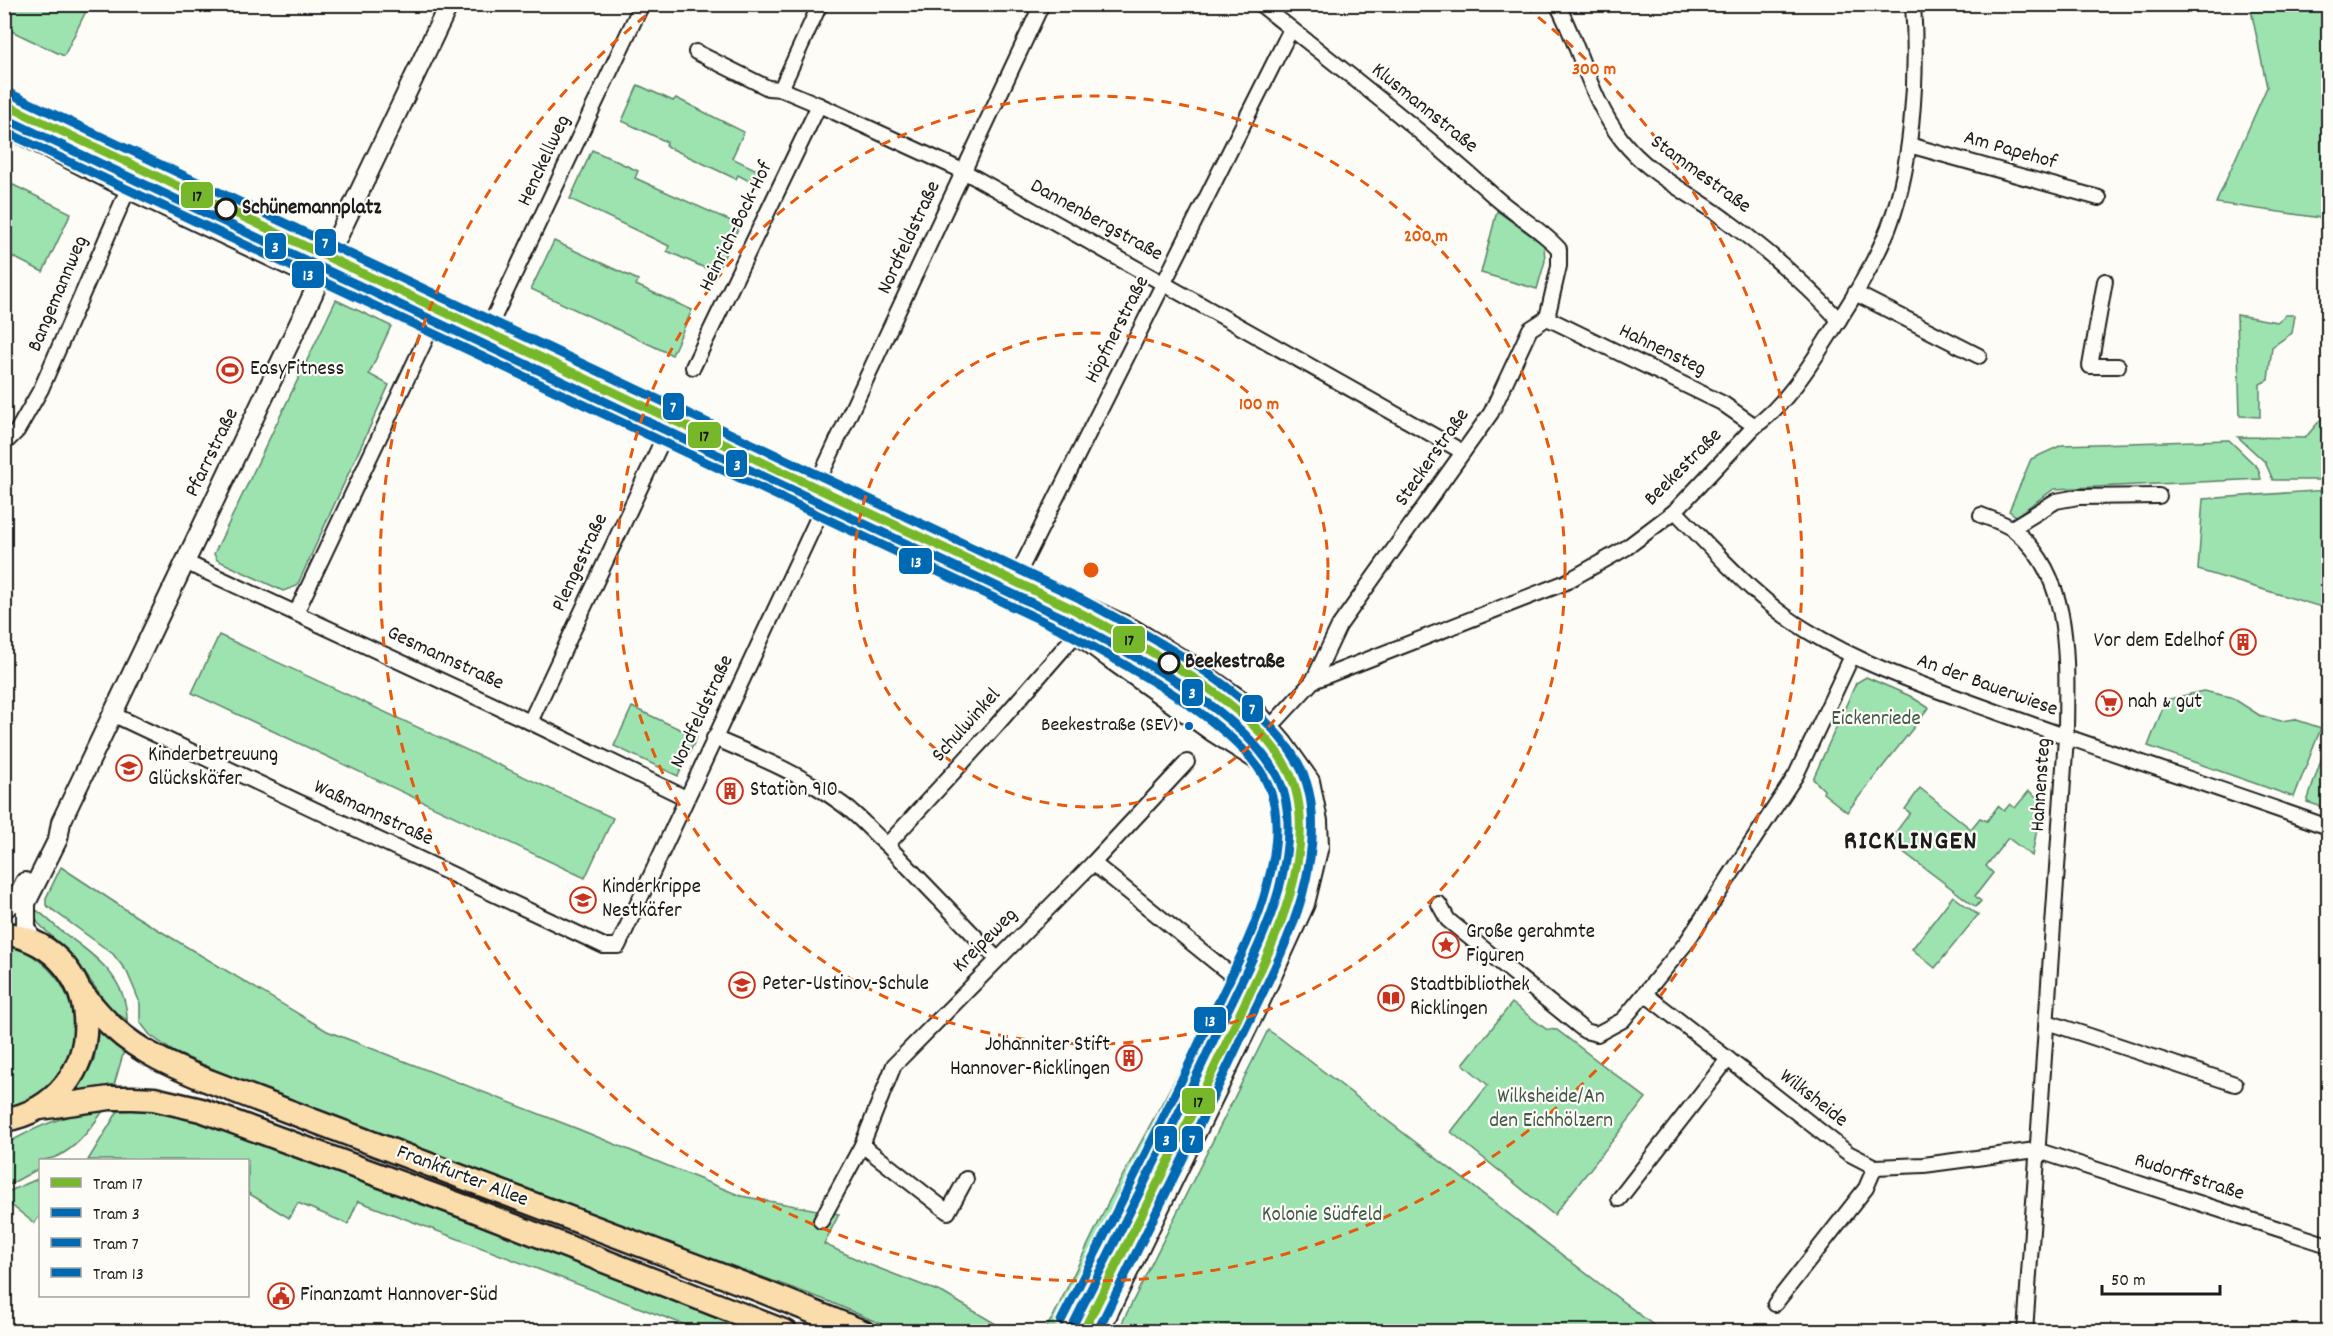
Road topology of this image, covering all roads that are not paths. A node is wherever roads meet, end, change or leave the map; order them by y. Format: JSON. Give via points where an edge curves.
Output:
{"nodes":[{"id":1,"x":449,"y":4,"type":"edge"},
{"id":2,"x":642,"y":4,"type":"edge"},
{"id":3,"x":820,"y":4,"type":"edge"},
{"id":4,"x":1042,"y":4,"type":"edge"},
{"id":5,"x":1260,"y":4,"type":"edge"},
{"id":6,"x":1557,"y":4,"type":"edge"},
{"id":7,"x":1913,"y":4,"type":"edge"},
{"id":8,"x":1291,"y":29,"type":"junction"},
{"id":9,"x":696,"y":52,"type":"dead end"},
{"id":10,"x":781,"y":89,"type":"junction"},
{"id":11,"x":4,"y":97,"type":"edge"},
{"id":12,"x":819,"y":105,"type":"junction"},
{"id":13,"x":4,"y":126,"type":"edge"},
{"id":14,"x":1909,"y":145,"type":"junction"},
{"id":15,"x":964,"y":172,"type":"junction"},
{"id":16,"x":128,"y":189,"type":"junction"},
{"id":17,"x":2099,"y":198,"type":"dead end"},
{"id":18,"x":326,"y":266,"type":"junction"},
{"id":19,"x":2105,"y":281,"type":"dead end"},
{"id":20,"x":1165,"y":284,"type":"junction"},
{"id":21,"x":1855,"y":293,"type":"junction"},
{"id":22,"x":438,"y":313,"type":"junction"},
{"id":23,"x":1547,"y":318,"type":"junction"},
{"id":24,"x":1839,"y":320,"type":"junction"},
{"id":25,"x":485,"y":336,"type":"junction"},
{"id":26,"x":1979,"y":356,"type":"dead end"},
{"id":27,"x":2118,"y":366,"type":"dead end"},
{"id":28,"x":693,"y":367,"type":"dead end"},
{"id":29,"x":671,"y":422,"type":"junction"},
{"id":30,"x":1755,"y":426,"type":"junction"},
{"id":31,"x":4,"y":444,"type":"edge"},
{"id":32,"x":1463,"y":453,"type":"junction"},
{"id":33,"x":821,"y":493,"type":"junction"},
{"id":34,"x":2159,"y":496,"type":"dead end"},
{"id":35,"x":1675,"y":511,"type":"junction"},
{"id":36,"x":1981,"y":515,"type":"dead end"},
{"id":37,"x":2012,"y":528,"type":"junction"},
{"id":38,"x":185,"y":562,"type":"junction"},
{"id":39,"x":1013,"y":584,"type":"junction"},
{"id":40,"x":296,"y":613,"type":"junction"},
{"id":41,"x":1077,"y":633,"type":"junction"},
{"id":42,"x":1852,"y":656,"type":"junction"},
{"id":43,"x":1312,"y":681,"type":"junction"},
{"id":44,"x":112,"y":714,"type":"junction"},
{"id":45,"x":530,"y":722,"type":"junction"},
{"id":46,"x":1270,"y":727,"type":"junction"},
{"id":47,"x":2066,"y":737,"type":"junction"},
{"id":48,"x":714,"y":738,"type":"junction"},
{"id":49,"x":1230,"y":743,"type":"junction"},
{"id":50,"x":1187,"y":762,"type":"dead end"},
{"id":51,"x":1281,"y":776,"type":"junction"},
{"id":52,"x":686,"y":798,"type":"junction"},
{"id":53,"x":1318,"y":821,"type":"junction"},
{"id":54,"x":61,"y":822,"type":"junction"},
{"id":55,"x":2328,"y":827,"type":"edge"},
{"id":56,"x":886,"y":845,"type":"junction"},
{"id":57,"x":1094,"y":862,"type":"junction"},
{"id":58,"x":1439,"y":904,"type":"dead end"},
{"id":59,"x":4,"y":909,"type":"edge"},
{"id":60,"x":4,"y":933,"type":"edge"},
{"id":61,"x":31,"y":940,"type":"junction"},
{"id":62,"x":618,"y":946,"type":"joint"},
{"id":63,"x":997,"y":959,"type":"junction"},
{"id":64,"x":80,"y":991,"type":"junction"},
{"id":65,"x":1645,"y":994,"type":"junction"},
{"id":66,"x":1262,"y":998,"type":"junction"},
{"id":67,"x":2047,"y":1022,"type":"junction"},
{"id":68,"x":1728,"y":1059,"type":"junction"},
{"id":69,"x":2235,"y":1084,"type":"dead end"},
{"id":70,"x":22,"y":1114,"type":"edge"},
{"id":71,"x":4,"y":1129,"type":"edge"},
{"id":72,"x":861,"y":1144,"type":"junction"},
{"id":73,"x":2036,"y":1150,"type":"junction"},
{"id":74,"x":1875,"y":1167,"type":"junction"},
{"id":75,"x":966,"y":1179,"type":"dead end"},
{"id":76,"x":1619,"y":1199,"type":"dead end"},
{"id":77,"x":821,"y":1221,"type":"dead end"},
{"id":78,"x":2328,"y":1245,"type":"edge"},
{"id":79,"x":1775,"y":1304,"type":"dead end"},
{"id":80,"x":786,"y":1332,"type":"edge"},
{"id":81,"x":863,"y":1332,"type":"edge"},
{"id":82,"x":1099,"y":1332,"type":"edge"},
{"id":83,"x":2025,"y":1332,"type":"edge"}],
"edges":[{"from":1,"to":18,"type":"street","name":"Pfarrstraße"},
{"from":2,"to":25,"type":"street","name":"Henckellweg"},
{"from":3,"to":10,"type":"street"},
{"from":4,"to":15,"type":"street","name":"Nordfeldstraße"},
{"from":5,"to":8,"type":"street","name":"Klusmannstraße"},
{"from":6,"to":24,"type":"street","name":"Stammestraße","via":[[1603,114],[1636,156],[1663,179],[1726,219],[1795,275]]},
{"from":7,"to":14,"type":"street","name":"Beekestraße"},
{"from":8,"to":20,"type":"street","name":"Höpfnerstraße"},
{"from":8,"to":23,"type":"street","name":"Klusmannstraße","via":[[1463,167],[1497,199],[1546,234],[1559,249]]},
{"from":9,"to":10,"type":"street","name":"Dannenbergstraße","via":[[768,88]]},
{"from":10,"to":12,"type":"street","name":"Dannenbergstraße"},
{"from":11,"to":18,"type":"street","via":[[306,242]]},
{"from":12,"to":15,"type":"street","name":"Dannenbergstraße"},
{"from":12,"to":28,"type":"street","name":"Heinrich-Bock-Hof"},
{"from":13,"to":16,"type":"street"},
{"from":14,"to":17,"type":"street","name":"Am Papehof"},
{"from":14,"to":21,"type":"street","name":"Beekestraße","via":[[1893,216]]},
{"from":15,"to":20,"type":"street","name":"Dannenbergstraße"},
{"from":15,"to":33,"type":"street","name":"Nordfeldstraße"},
{"from":16,"to":18,"type":"street","via":[[294,268]]},
{"from":16,"to":31,"type":"street","name":"Bangemannweg","via":[[41,389],[17,431]]},
{"from":18,"to":22,"type":"street"},
{"from":18,"to":38,"type":"street","name":"Pfarrstraße"},
{"from":19,"to":27,"type":"street","via":[[2090,366]]},
{"from":20,"to":32,"type":"street","name":"Dannenbergstraße"},
{"from":20,"to":39,"type":"street","name":"Höpfnerstraße"},
{"from":21,"to":24,"type":"street","name":"Beekestraße"},
{"from":21,"to":26,"type":"street"},
{"from":22,"to":25,"type":"street"},
{"from":22,"to":40,"type":"street"},
{"from":23,"to":30,"type":"street","name":"Hahnensteg","via":[[1722,403]]},
{"from":23,"to":32,"type":"street","name":"Steckerstraße","via":[[1530,329],[1491,413]]},
{"from":24,"to":30,"type":"street","name":"Beekestraße","via":[[1808,368]]},
{"from":25,"to":29,"type":"street"},
{"from":29,"to":33,"type":"street"},
{"from":29,"to":45,"type":"street","name":"Plengestraße"},
{"from":30,"to":35,"type":"street","name":"Beekestraße"},
{"from":32,"to":43,"type":"street","name":"Steckerstraße","via":[[1339,626]]},
{"from":33,"to":39,"type":"street"},
{"from":33,"to":48,"type":"street","name":"Nordfeldstraße"},
{"from":34,"to":37,"type":"street","via":[[2056,501]]},
{"from":35,"to":42,"type":"street","name":"An der Bauerwiese","via":[[1769,604]]},
{"from":35,"to":43,"type":"street","name":"Beekestraße","via":[[1626,548],[1564,583]]},
{"from":36,"to":37,"type":"street","name":"Hahnensteg"},
{"from":37,"to":47,"type":"street","name":"Hahnensteg","via":[[2039,558],[2057,592],[2067,665]]},
{"from":38,"to":40,"type":"street","name":"Gesmannstraße"},
{"from":38,"to":44,"type":"street","name":"Pfarrstraße"},
{"from":39,"to":41,"type":"street"},
{"from":39,"to":46,"type":"street","via":[[1084,606],[1131,628],[1255,710]]},
{"from":40,"to":45,"type":"street","name":"Gesmannstraße"},
{"from":41,"to":49,"type":"street"},
{"from":41,"to":56,"type":"street","name":"Schulwinkel"},
{"from":42,"to":47,"type":"street","name":"An der Bauerwiese","via":[[1901,678]]},
{"from":42,"to":65,"type":"street","via":[[1796,775],[1686,943]]},
{"from":43,"to":46,"type":"street","name":"Beekestraße"},
{"from":44,"to":54,"type":"street","name":"Pfarrstraße"},
{"from":44,"to":62,"type":"street","name":"Waßmannstraße","via":[[604,946]]},
{"from":45,"to":52,"type":"street","name":"Gesmannstraße"},
{"from":46,"to":49,"type":"street","name":"Beekestraße","via":[[1248,744]]},
{"from":46,"to":51,"type":"street"},
{"from":46,"to":53,"type":"street","via":[[1310,781]]},
{"from":47,"to":55,"type":"street","name":"An der Bauerwiese"},
{"from":47,"to":67,"type":"street","name":"Hahnensteg"},
{"from":48,"to":52,"type":"street","name":"Nordfeldstraße"},
{"from":48,"to":56,"type":"street","via":[[815,785],[844,805]]},
{"from":49,"to":51,"type":"street"},
{"from":50,"to":57,"type":"street","name":"Kreipeweg"},
{"from":51,"to":53,"type":"street","via":[[1294,786]]},
{"from":52,"to":62,"type":"street","name":"Nordfeldstraße"},
{"from":53,"to":66,"type":"street","via":[[1319,846],[1305,904]]},
{"from":54,"to":59,"type":"street","name":"Pfarrstraße","via":[[47,835],[16,900]]},
{"from":54,"to":61,"type":"street","name":"Pfarrstraße","via":[[58,838],[26,903],[26,926]]},
{"from":56,"to":63,"type":"street"},
{"from":57,"to":63,"type":"street","name":"Kreipeweg"},
{"from":57,"to":66,"type":"street"},
{"from":58,"to":65,"type":"street","via":[[1462,933],[1585,1031],[1597,1034],[1623,1020]]},
{"from":60,"to":61,"type":"main road"},
{"from":61,"to":64,"type":"main road","via":[[60,961]]},
{"from":63,"to":72,"type":"street","name":"Kreipeweg","via":[[894,1065]]},
{"from":64,"to":70,"type":"main road","via":[[85,1009],[84,1047],[78,1065],[55,1096]]},
{"from":64,"to":81,"type":"main road","name":"Frankfurter Allee","via":[[115,1029],[168,1064]]},
{"from":65,"to":68,"type":"street","name":"Wilksheide"},
{"from":66,"to":82,"type":"street"},
{"from":67,"to":69,"type":"street"},
{"from":67,"to":73,"type":"street","name":"Hahnensteg"},
{"from":68,"to":74,"type":"street","name":"Wilksheide","via":[[1848,1153]]},
{"from":68,"to":76,"type":"street"},
{"from":70,"to":71,"type":"main road"},
{"from":70,"to":80,"type":"main road","name":"Frankfurter Allee","via":[[110,1098],[154,1099],[201,1110],[471,1209]]},
{"from":72,"to":75,"type":"street","via":[[948,1212]]},
{"from":72,"to":77,"type":"street","name":"Kreipeweg"},
{"from":73,"to":74,"type":"street","name":"Wilksheide","via":[[1924,1165]]},
{"from":73,"to":78,"type":"street","name":"Rudorffstraße"},
{"from":73,"to":83,"type":"street","name":"Hahnensteg"},
{"from":74,"to":79,"type":"street","via":[[1866,1188]]}]}
